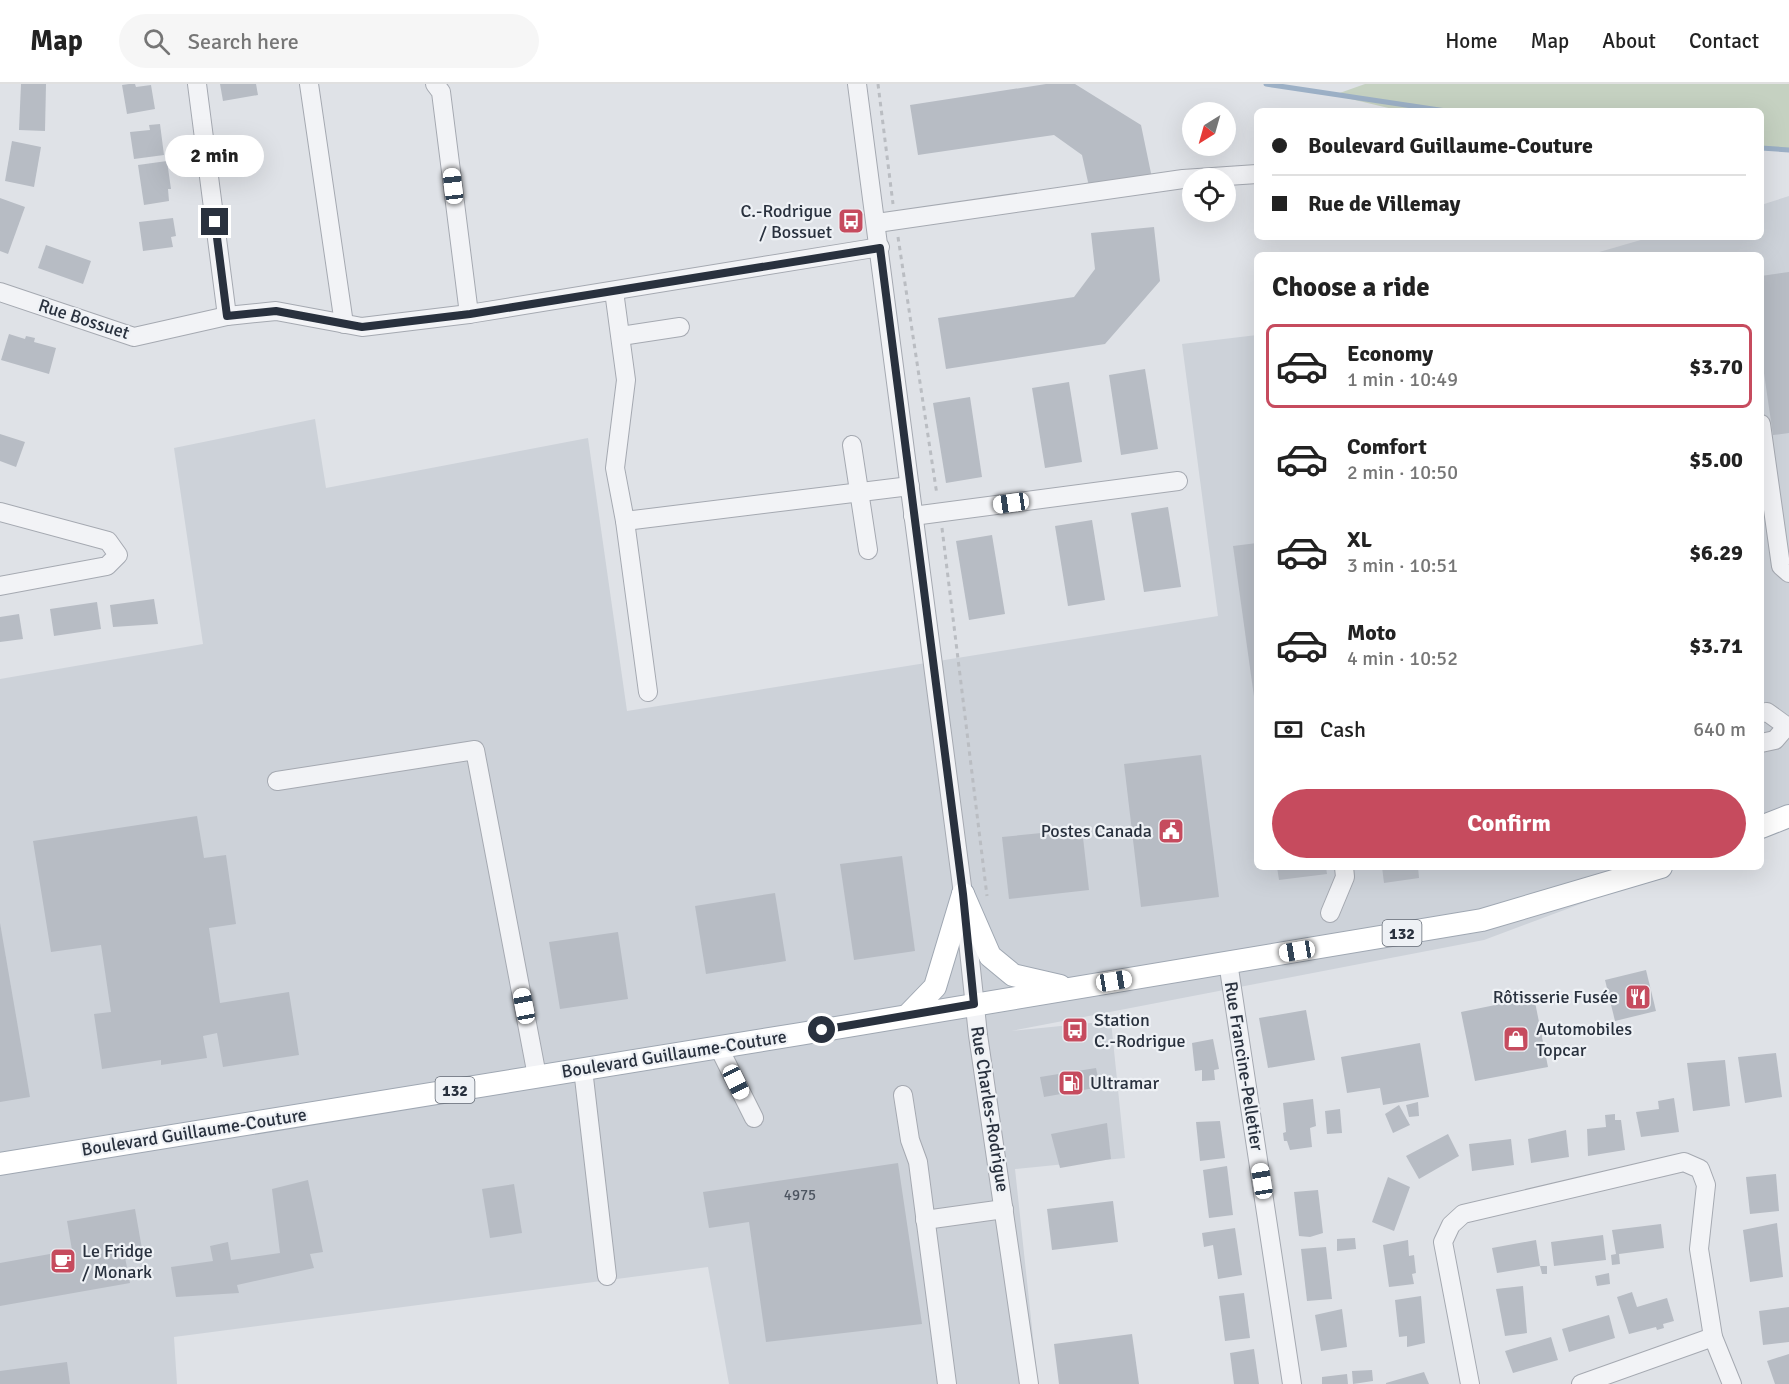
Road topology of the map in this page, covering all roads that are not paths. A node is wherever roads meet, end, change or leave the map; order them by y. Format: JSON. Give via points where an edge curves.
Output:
{"nodes":[{"id":1,"x":197,"y":84,"type":"edge"},
{"id":2,"x":309,"y":84,"type":"edge"},
{"id":3,"x":435,"y":84,"type":"edge"},
{"id":4,"x":857,"y":84,"type":"edge"},
{"id":5,"x":1254,"y":174,"type":"edge"},
{"id":6,"x":877,"y":223,"type":"junction"},
{"id":7,"x":880,"y":248,"type":"junction"},
{"id":8,"x":614,"y":291,"type":"junction"},
{"id":9,"x":0,"y":292,"type":"edge"},
{"id":10,"x":470,"y":314,"type":"junction"},
{"id":11,"x":227,"y":316,"type":"junction"},
{"id":12,"x":344,"y":324,"type":"junction"},
{"id":13,"x":680,"y":327,"type":"dead end"},
{"id":14,"x":621,"y":336,"type":"junction"},
{"id":15,"x":852,"y":445,"type":"dead end"},
{"id":16,"x":1764,"y":445,"type":"edge"},
{"id":17,"x":1178,"y":481,"type":"dead end"},
{"id":18,"x":910,"y":486,"type":"junction"},
{"id":19,"x":859,"y":492,"type":"junction"},
{"id":20,"x":0,"y":512,"type":"edge"},
{"id":21,"x":913,"y":516,"type":"junction"},
{"id":22,"x":625,"y":521,"type":"junction"},
{"id":23,"x":867,"y":550,"type":"dead end"},
{"id":24,"x":1789,"y":573,"type":"edge"},
{"id":25,"x":0,"y":586,"type":"edge"},
{"id":26,"x":648,"y":692,"type":"dead end"},
{"id":27,"x":1764,"y":712,"type":"edge"},
{"id":28,"x":1788,"y":728,"type":"edge"},
{"id":29,"x":1764,"y":742,"type":"edge"},
{"id":30,"x":277,"y":781,"type":"dead end"},
{"id":31,"x":1789,"y":816,"type":"edge"},
{"id":32,"x":1764,"y":826,"type":"edge"},
{"id":33,"x":1344,"y":870,"type":"edge"},
{"id":34,"x":1644,"y":870,"type":"edge"},
{"id":35,"x":963,"y":894,"type":"junction"},
{"id":36,"x":1330,"y":913,"type":"dead end"},
{"id":37,"x":1228,"y":962,"type":"junction"},
{"id":38,"x":1069,"y":988,"type":"junction"},
{"id":39,"x":974,"y":1004,"type":"junction"},
{"id":40,"x":908,"y":1015,"type":"junction"},
{"id":41,"x":718,"y":1046,"type":"junction"},
{"id":42,"x":583,"y":1069,"type":"junction"},
{"id":43,"x":537,"y":1076,"type":"junction"},
{"id":44,"x":903,"y":1095,"type":"dead end"},
{"id":45,"x":753,"y":1118,"type":"dead end"},
{"id":46,"x":0,"y":1164,"type":"edge"},
{"id":47,"x":1004,"y":1209,"type":"junction"},
{"id":48,"x":925,"y":1220,"type":"junction"},
{"id":49,"x":607,"y":1276,"type":"dead end"},
{"id":50,"x":1713,"y":1337,"type":"junction"},
{"id":51,"x":947,"y":1384,"type":"edge"},
{"id":52,"x":1029,"y":1384,"type":"edge"},
{"id":53,"x":1292,"y":1384,"type":"edge"},
{"id":54,"x":1470,"y":1384,"type":"edge"},
{"id":55,"x":1581,"y":1384,"type":"edge"},
{"id":56,"x":1732,"y":1384,"type":"edge"}],
"edges":[{"from":1,"to":11,"type":"street"},
{"from":2,"to":12,"type":"street"},
{"from":3,"to":10,"type":"street","via":[[441,92]]},
{"from":4,"to":6,"type":"street","name":"Rue Charles-Rodrigue"},
{"from":5,"to":6,"type":"street","via":[[1183,179]]},
{"from":6,"to":7,"type":"street","name":"Rue Charles-Rodrigue"},
{"from":7,"to":8,"type":"street","name":"Rue Bossuet"},
{"from":7,"to":18,"type":"street","name":"Rue Charles-Rodrigue"},
{"from":8,"to":10,"type":"street","name":"Rue Bossuet"},
{"from":8,"to":14,"type":"street"},
{"from":9,"to":11,"type":"street","name":"Rue Bossuet","via":[[134,337]]},
{"from":10,"to":12,"type":"street","name":"Rue Bossuet","via":[[362,327]]},
{"from":11,"to":12,"type":"street","name":"Rue Bossuet","via":[[276,311]]},
{"from":13,"to":14,"type":"street"},
{"from":14,"to":22,"type":"street","via":[[626,380],[615,468]]},
{"from":15,"to":19,"type":"street"},
{"from":16,"to":24,"type":"street","via":[[1781,566]]},
{"from":17,"to":21,"type":"street"},
{"from":18,"to":19,"type":"street"},
{"from":18,"to":21,"type":"street","name":"Rue Charles-Rodrigue"},
{"from":19,"to":22,"type":"street"},
{"from":19,"to":23,"type":"street"},
{"from":20,"to":25,"type":"street","via":[[108,541],[118,555],[107,566]]},
{"from":21,"to":35,"type":"street","name":"Rue Charles-Rodrigue"},
{"from":22,"to":26,"type":"street"},
{"from":27,"to":28,"type":"street"},
{"from":28,"to":29,"type":"street","via":[[1775,740]]},
{"from":30,"to":43,"type":"street","via":[[475,750]]},
{"from":31,"to":32,"type":"main road"},
{"from":33,"to":36,"type":"street"},
{"from":34,"to":37,"type":"main road","name":"Boulevard Guillaume-Couture","number":"132","via":[[1482,920]]},
{"from":35,"to":38,"type":"main road","via":[[990,956],[1013,975]]},
{"from":35,"to":39,"type":"street","name":"Rue Charles-Rodrigue"},
{"from":35,"to":40,"type":"main road","via":[[935,987]]},
{"from":37,"to":38,"type":"main road","name":"Boulevard Guillaume-Couture","number":"132"},
{"from":37,"to":53,"type":"street","name":"Rue Francine-Pelletier"},
{"from":38,"to":39,"type":"main road","name":"Boulevard Guillaume-Couture","number":"132"},
{"from":39,"to":40,"type":"main road","name":"Boulevard Guillaume-Couture","number":"132"},
{"from":39,"to":47,"type":"street","name":"Rue Charles-Rodrigue"},
{"from":40,"to":41,"type":"main road","name":"Boulevard Guillaume-Couture","number":"132"},
{"from":41,"to":42,"type":"main road","name":"Boulevard Guillaume-Couture","number":"132"},
{"from":41,"to":45,"type":"street"},
{"from":42,"to":43,"type":"main road","name":"Boulevard Guillaume-Couture","number":"132"},
{"from":42,"to":49,"type":"street"},
{"from":43,"to":46,"type":"main road","name":"Boulevard Guillaume-Couture","number":"132"},
{"from":44,"to":48,"type":"street","via":[[910,1140],[918,1162]]},
{"from":47,"to":48,"type":"street"},
{"from":47,"to":52,"type":"street","name":"Rue Charles-Rodrigue"},
{"from":48,"to":51,"type":"street"},
{"from":50,"to":54,"type":"street","via":[[1699,1250],[1706,1185],[1700,1169],[1684,1162],[1463,1214],[1451,1225],[1443,1242]]},
{"from":50,"to":55,"type":"street"},
{"from":50,"to":56,"type":"street"}]}
